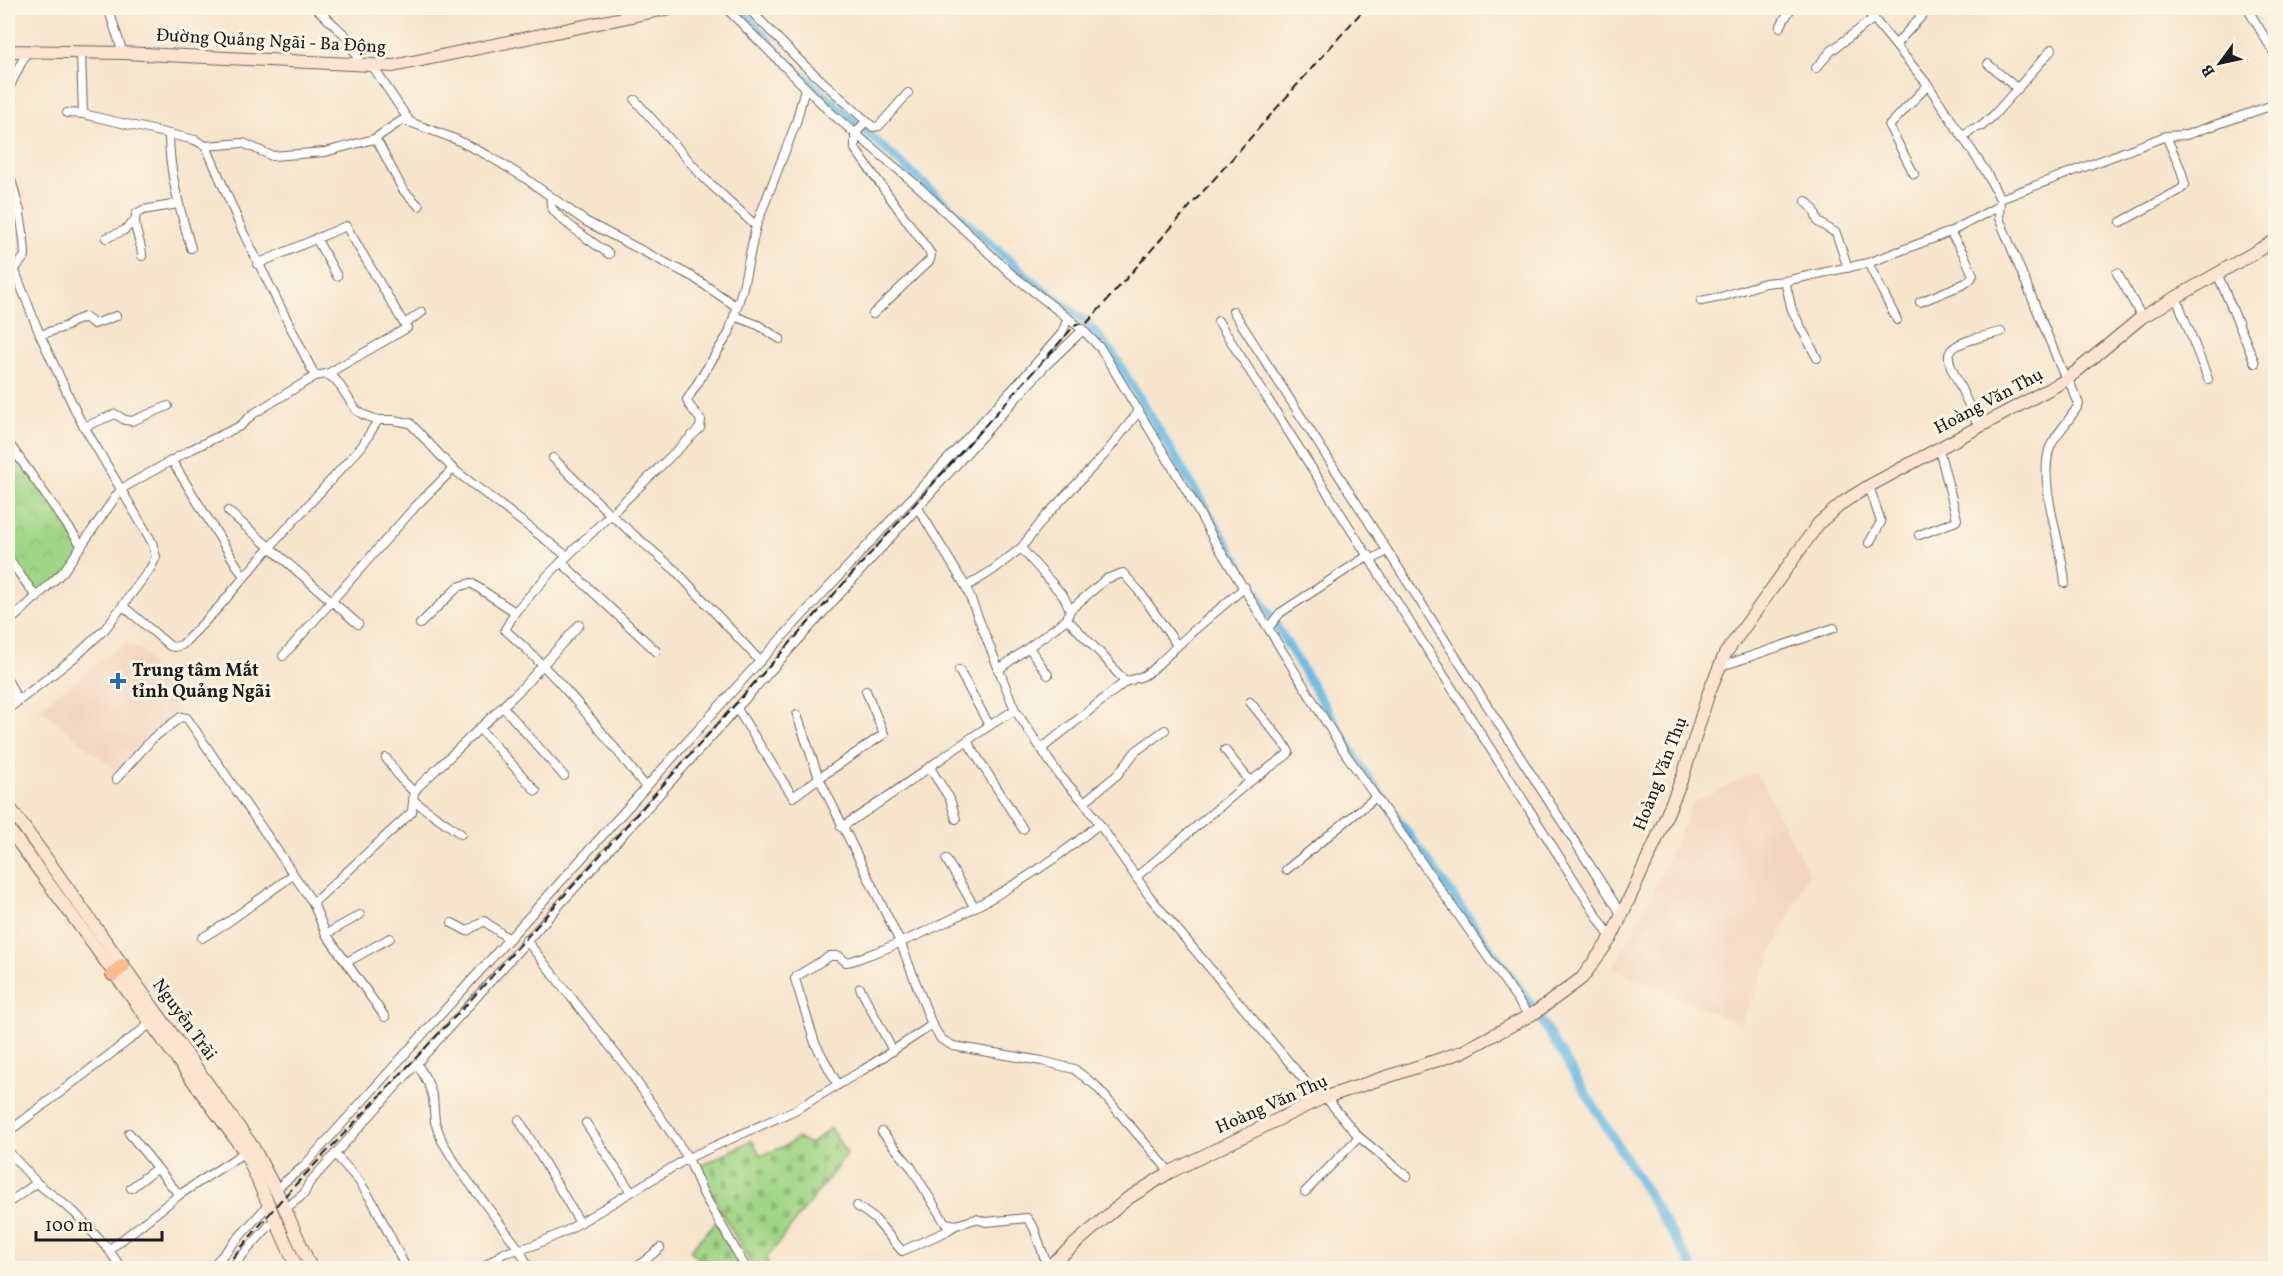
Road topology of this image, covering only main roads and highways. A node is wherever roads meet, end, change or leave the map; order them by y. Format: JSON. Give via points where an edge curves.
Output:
{"nodes":[{"id":1,"x":670,"y":8,"type":"edge"},
{"id":2,"x":8,"y":51,"type":"edge"},
{"id":3,"x":2276,"y":240,"type":"edge"},
{"id":4,"x":8,"y":805,"type":"edge"},
{"id":5,"x":8,"y":828,"type":"edge"},
{"id":6,"x":118,"y":970,"type":"junction"},
{"id":7,"x":1047,"y":1268,"type":"edge"},
{"id":8,"x":297,"y":1269,"type":"edge"},
{"id":9,"x":311,"y":1269,"type":"edge"}],
"edges":[{"from":1,"to":2,"type":"main road","name":"Đường Quảng Ngãi - Ba Động","via":[[393,66]]},
{"from":3,"to":7,"type":"main road","name":"Hoàng Văn Thụ","via":[[2142,317],[2067,380],[1869,486],[1819,523],[1725,654],[1683,776],[1622,915],[1611,938],[1582,978],[1529,1016],[1462,1052],[1323,1099],[1170,1172],[1127,1199]]},
{"from":4,"to":6,"type":"main road","name":"Nguyễn Trãi"},
{"from":5,"to":6,"type":"main road","name":"Nguyễn Trãi"},
{"from":6,"to":8,"type":"main road","name":"Nguyễn Trãi","via":[[150,1023],[245,1152]]},
{"from":6,"to":9,"type":"main road","name":"Nguyễn Trãi","via":[[253,1147]]}]}
